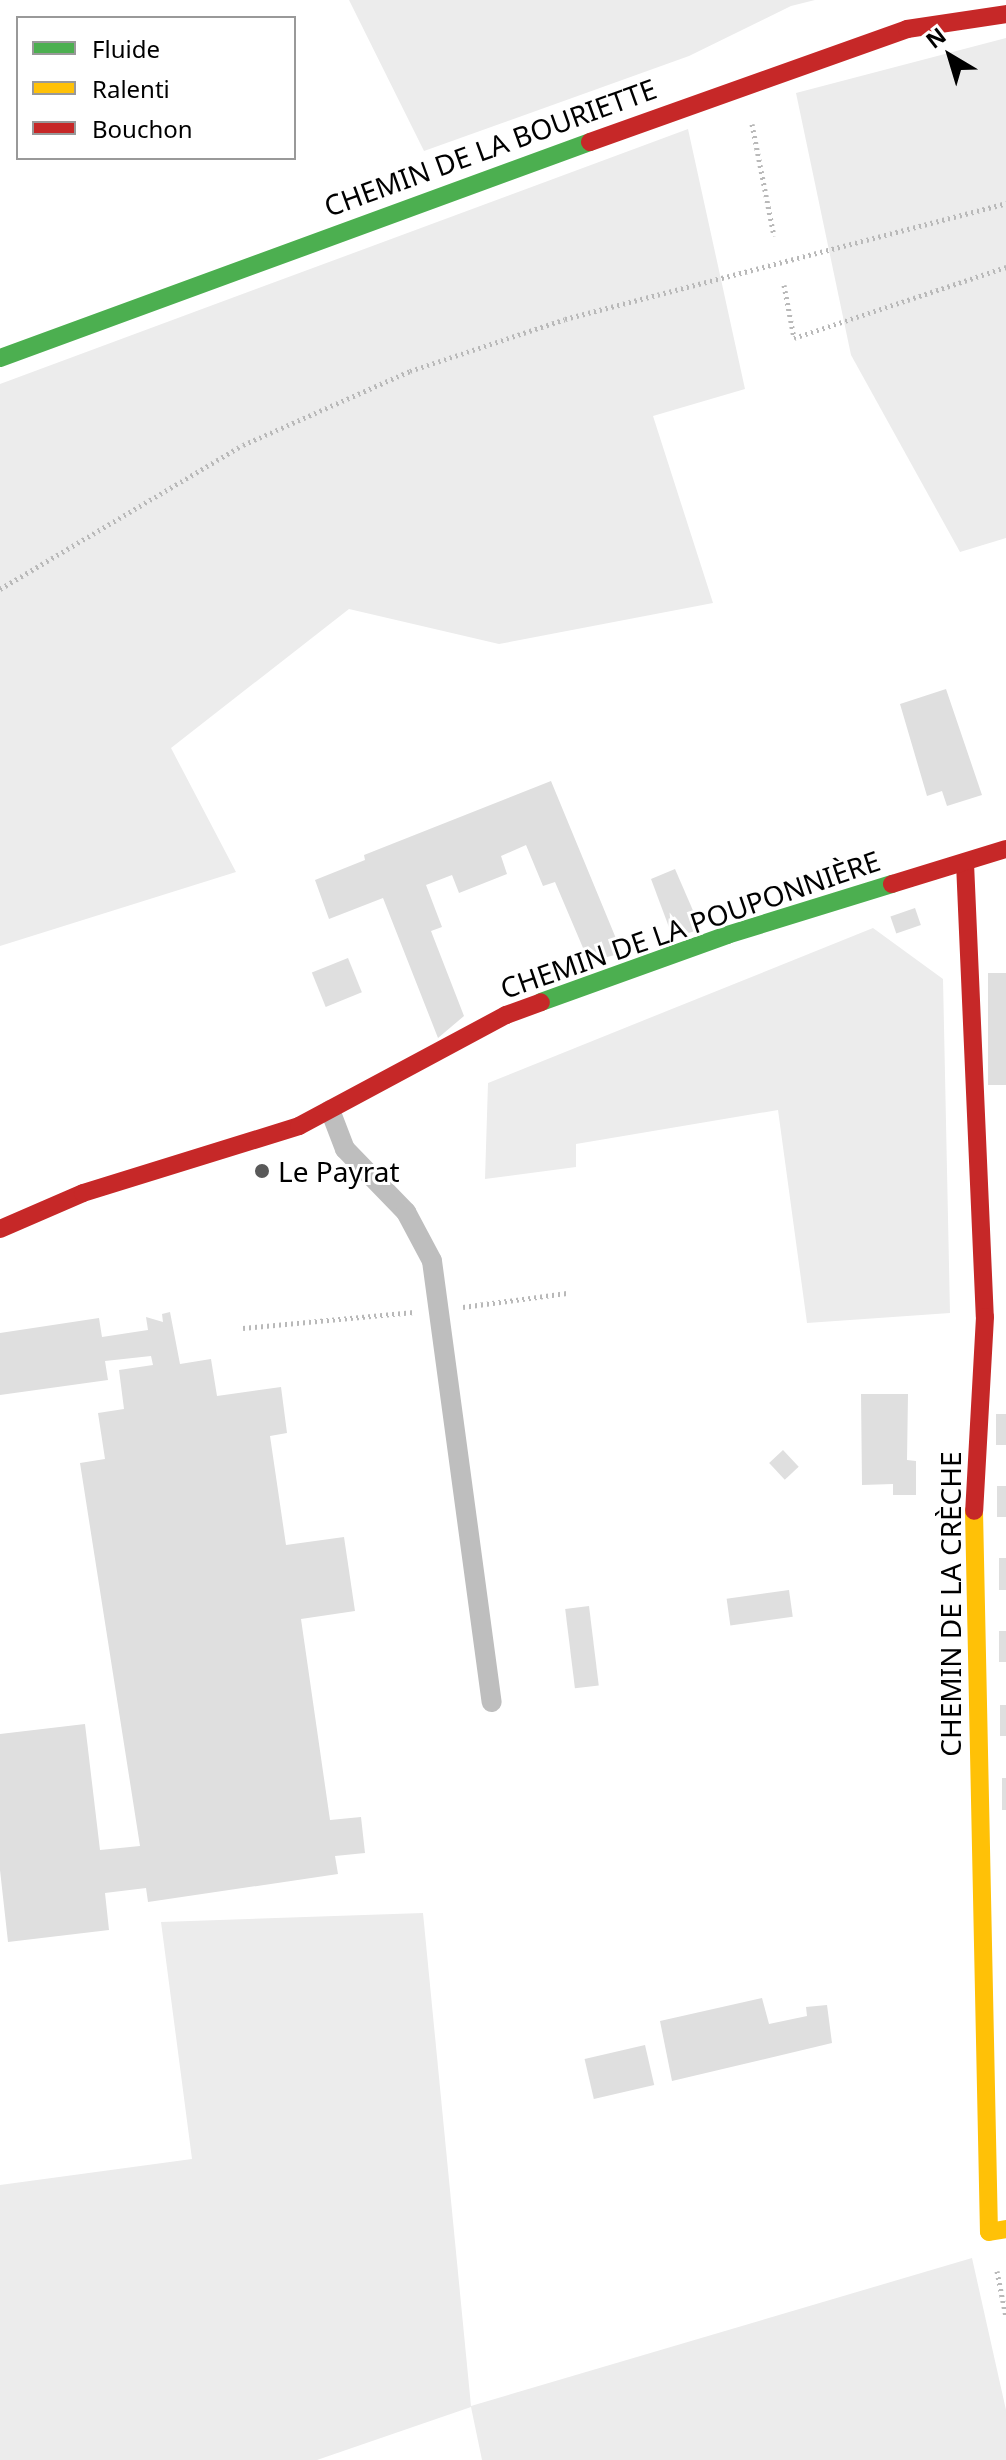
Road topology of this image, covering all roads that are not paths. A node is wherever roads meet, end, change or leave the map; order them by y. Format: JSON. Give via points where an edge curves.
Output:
{"nodes":[{"id":1,"x":1006,"y":14,"type":"edge"},
{"id":2,"x":0,"y":358,"type":"edge"},
{"id":3,"x":1006,"y":849,"type":"edge"},
{"id":4,"x":965,"y":863,"type":"junction"},
{"id":5,"x":330,"y":1110,"type":"junction"},
{"id":6,"x":0,"y":1229,"type":"edge"},
{"id":7,"x":492,"y":1702,"type":"dead end"},
{"id":8,"x":1006,"y":2229,"type":"edge"}],
"edges":[{"from":1,"to":2,"type":"street","name":"CHEMIN DE LA BOURIETTE","via":[[907,29]]},
{"from":3,"to":4,"type":"street","name":"CHEMIN DE LA POUPONNIÈRE"},
{"from":4,"to":5,"type":"street","name":"CHEMIN DE LA POUPONNIÈRE","via":[[727,935],[506,1015]]},
{"from":4,"to":8,"type":"street","name":"CHEMIN DE LA CRÈCHE","via":[[985,1317],[972,1539],[989,2232]]},
{"from":5,"to":6,"type":"street","name":"CHEMIN DE LA POUPONNIÈRE","via":[[299,1126],[83,1193]]},
{"from":5,"to":7,"type":"lane","via":[[345,1149],[406,1212],[432,1261]]}]}
